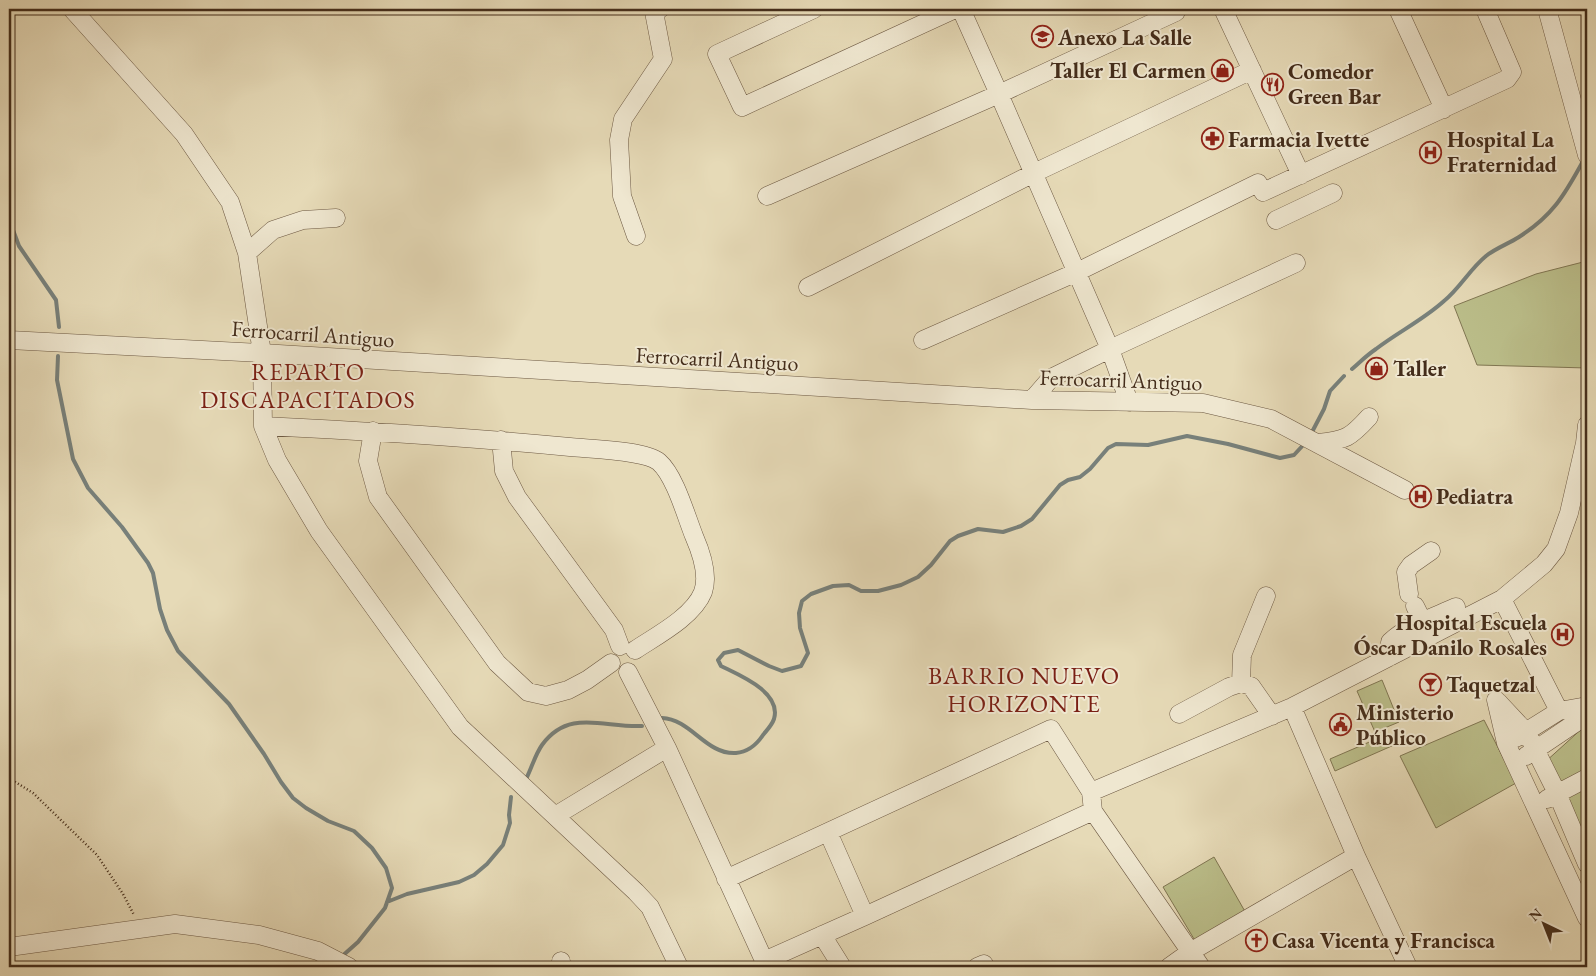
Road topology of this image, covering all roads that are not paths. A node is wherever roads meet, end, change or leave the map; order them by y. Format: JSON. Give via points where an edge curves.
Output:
{"nodes":[{"id":1,"x":72,"y":9,"type":"edge"},
{"id":2,"x":814,"y":9,"type":"edge"},
{"id":3,"x":954,"y":9,"type":"edge"},
{"id":4,"x":961,"y":9,"type":"edge"},
{"id":5,"x":1223,"y":9,"type":"edge"},
{"id":6,"x":1398,"y":9,"type":"edge"},
{"id":7,"x":1485,"y":9,"type":"edge"},
{"id":8,"x":1547,"y":9,"type":"edge"},
{"id":9,"x":655,"y":10,"type":"edge"},
{"id":10,"x":1176,"y":12,"type":"dead end"},
{"id":11,"x":1252,"y":70,"type":"junction"},
{"id":12,"x":999,"y":94,"type":"junction"},
{"id":13,"x":1444,"y":109,"type":"junction"},
{"id":14,"x":1587,"y":155,"type":"edge"},
{"id":15,"x":1034,"y":173,"type":"junction"},
{"id":16,"x":1301,"y":175,"type":"junction"},
{"id":17,"x":1333,"y":193,"type":"dead end"},
{"id":18,"x":768,"y":196,"type":"dead end"},
{"id":19,"x":336,"y":218,"type":"dead end"},
{"id":20,"x":1276,"y":220,"type":"dead end"},
{"id":21,"x":636,"y":236,"type":"dead end"},
{"id":22,"x":247,"y":253,"type":"junction"},
{"id":23,"x":1296,"y":263,"type":"dead end"},
{"id":24,"x":1076,"y":272,"type":"junction"},
{"id":25,"x":808,"y":286,"type":"dead end"},
{"id":26,"x":9,"y":340,"type":"edge"},
{"id":27,"x":923,"y":340,"type":"dead end"},
{"id":28,"x":1110,"y":349,"type":"junction"},
{"id":29,"x":262,"y":353,"type":"junction"},
{"id":30,"x":1032,"y":400,"type":"junction"},
{"id":31,"x":1129,"y":402,"type":"junction"},
{"id":32,"x":1369,"y":417,"type":"dead end"},
{"id":33,"x":1587,"y":425,"type":"edge"},
{"id":34,"x":263,"y":426,"type":"junction"},
{"id":35,"x":372,"y":431,"type":"junction"},
{"id":36,"x":500,"y":440,"type":"junction"},
{"id":37,"x":1318,"y":444,"type":"junction"},
{"id":38,"x":1405,"y":490,"type":"dead end"},
{"id":39,"x":1431,"y":551,"type":"dead end"},
{"id":40,"x":1266,"y":596,"type":"dead end"},
{"id":41,"x":1502,"y":599,"type":"junction"},
{"id":42,"x":1456,"y":608,"type":"dead end"},
{"id":43,"x":1423,"y":622,"type":"junction"},
{"id":44,"x":627,"y":648,"type":"junction"},
{"id":45,"x":1391,"y":656,"type":"junction"},
{"id":46,"x":611,"y":664,"type":"junction"},
{"id":47,"x":628,"y":672,"type":"junction"},
{"id":48,"x":1241,"y":683,"type":"junction"},
{"id":49,"x":1292,"y":706,"type":"junction"},
{"id":50,"x":1587,"y":706,"type":"edge"},
{"id":51,"x":1559,"y":711,"type":"junction"},
{"id":52,"x":1179,"y":714,"type":"dead end"},
{"id":53,"x":1587,"y":715,"type":"edge"},
{"id":54,"x":1272,"y":716,"type":"junction"},
{"id":55,"x":1527,"y":733,"type":"junction"},
{"id":56,"x":1506,"y":743,"type":"junction"},
{"id":57,"x":667,"y":748,"type":"junction"},
{"id":58,"x":1536,"y":751,"type":"junction"},
{"id":59,"x":1515,"y":762,"type":"junction"},
{"id":60,"x":1587,"y":778,"type":"edge"},
{"id":61,"x":1092,"y":792,"type":"junction"},
{"id":62,"x":1557,"y":793,"type":"junction"},
{"id":63,"x":1535,"y":806,"type":"junction"},
{"id":64,"x":1093,"y":811,"type":"junction"},
{"id":65,"x":555,"y":816,"type":"junction"},
{"id":66,"x":828,"y":832,"type":"junction"},
{"id":67,"x":1356,"y":856,"type":"junction"},
{"id":68,"x":1587,"y":864,"type":"edge"},
{"id":69,"x":726,"y":879,"type":"junction"},
{"id":70,"x":865,"y":916,"type":"junction"},
{"id":71,"x":1587,"y":918,"type":"edge"},
{"id":72,"x":822,"y":936,"type":"junction"},
{"id":73,"x":9,"y":946,"type":"edge"},
{"id":74,"x":1190,"y":952,"type":"junction"},
{"id":75,"x":765,"y":964,"type":"edge"},
{"id":76,"x":348,"y":967,"type":"edge"},
{"id":77,"x":679,"y":967,"type":"edge"},
{"id":78,"x":842,"y":967,"type":"edge"},
{"id":79,"x":1169,"y":967,"type":"edge"},
{"id":80,"x":1201,"y":967,"type":"edge"},
{"id":81,"x":1408,"y":967,"type":"edge"}],
"edges":[{"from":1,"to":22,"type":"street","via":[[184,134],[230,202]]},
{"from":2,"to":3,"type":"street","via":[[717,54],[742,106]]},
{"from":4,"to":12,"type":"street"},
{"from":5,"to":11,"type":"street"},
{"from":6,"to":13,"type":"street"},
{"from":7,"to":13,"type":"street","via":[[1512,72],[1501,84]]},
{"from":8,"to":14,"type":"street"},
{"from":9,"to":21,"type":"street","via":[[663,59],[623,119],[619,140],[622,196]]},
{"from":10,"to":12,"type":"street"},
{"from":11,"to":15,"type":"street"},
{"from":11,"to":16,"type":"street"},
{"from":12,"to":15,"type":"street"},
{"from":12,"to":18,"type":"street"},
{"from":13,"to":16,"type":"street"},
{"from":15,"to":24,"type":"street"},
{"from":15,"to":25,"type":"street"},
{"from":16,"to":24,"type":"street","via":[[1260,188]]},
{"from":17,"to":20,"type":"street"},
{"from":19,"to":22,"type":"street","via":[[303,220],[273,230]]},
{"from":22,"to":29,"type":"street"},
{"from":23,"to":28,"type":"street"},
{"from":24,"to":27,"type":"street"},
{"from":24,"to":28,"type":"street"},
{"from":26,"to":29,"type":"street","name":"Ferrocarril Antiguo"},
{"from":28,"to":30,"type":"street","via":[[1051,378]]},
{"from":28,"to":31,"type":"street"},
{"from":29,"to":30,"type":"street","name":"Ferrocarril Antiguo"},
{"from":29,"to":34,"type":"street"},
{"from":30,"to":31,"type":"street","name":"Ferrocarril Antiguo"},
{"from":31,"to":37,"type":"street","name":"Ferrocarril Antiguo","via":[[1203,403],[1271,419]]},
{"from":32,"to":37,"type":"street","via":[[1340,441]]},
{"from":33,"to":41,"type":"street","via":[[1569,513],[1556,549],[1544,564]]},
{"from":34,"to":35,"type":"street"},
{"from":34,"to":65,"type":"street","via":[[277,460],[319,531],[460,727]]},
{"from":35,"to":36,"type":"street"},
{"from":35,"to":46,"type":"street","via":[[368,461],[378,497],[497,663],[528,692],[546,696],[568,690]]},
{"from":36,"to":44,"type":"street","via":[[504,471],[517,497]]},
{"from":36,"to":44,"type":"street","via":[[648,456],[670,476],[700,552],[705,578],[702,592],[688,613]]},
{"from":37,"to":38,"type":"street","name":"Ferrocarril Antiguo"},
{"from":39,"to":43,"type":"street","via":[[1406,572],[1412,600]]},
{"from":40,"to":48,"type":"street","via":[[1242,655]]},
{"from":41,"to":45,"type":"street"},
{"from":41,"to":51,"type":"street"},
{"from":42,"to":43,"type":"street"},
{"from":43,"to":45,"type":"street","via":[[1390,642]]},
{"from":44,"to":46,"type":"street","via":[[614,650]]},
{"from":44,"to":47,"type":"street","via":[[638,658]]},
{"from":45,"to":49,"type":"street"},
{"from":46,"to":47,"type":"street","via":[[615,669]]},
{"from":47,"to":57,"type":"street"},
{"from":48,"to":52,"type":"street","via":[[1229,686]]},
{"from":48,"to":54,"type":"street","via":[[1251,686]]},
{"from":49,"to":54,"type":"street"},
{"from":49,"to":67,"type":"street"},
{"from":50,"to":51,"type":"street"},
{"from":51,"to":55,"type":"street"},
{"from":53,"to":58,"type":"street"},
{"from":54,"to":61,"type":"street"},
{"from":55,"to":56,"type":"street"},
{"from":55,"to":56,"type":"street","via":[[1496,700]]},
{"from":55,"to":58,"type":"street"},
{"from":56,"to":59,"type":"street"},
{"from":57,"to":65,"type":"street"},
{"from":57,"to":69,"type":"street"},
{"from":58,"to":59,"type":"street"},
{"from":58,"to":62,"type":"street"},
{"from":59,"to":63,"type":"street"},
{"from":60,"to":62,"type":"street"},
{"from":61,"to":64,"type":"street"},
{"from":61,"to":66,"type":"street","via":[[1051,729]]},
{"from":62,"to":63,"type":"street"},
{"from":62,"to":68,"type":"street"},
{"from":63,"to":71,"type":"street"},
{"from":64,"to":70,"type":"street"},
{"from":64,"to":74,"type":"street"},
{"from":65,"to":77,"type":"street","via":[[650,907]]},
{"from":66,"to":69,"type":"street"},
{"from":66,"to":70,"type":"street"},
{"from":67,"to":74,"type":"street"},
{"from":67,"to":81,"type":"street"},
{"from":69,"to":75,"type":"street"},
{"from":70,"to":72,"type":"street"},
{"from":72,"to":75,"type":"street"},
{"from":72,"to":78,"type":"street"},
{"from":73,"to":76,"type":"street","via":[[174,924],[259,935],[318,950]]},
{"from":74,"to":79,"type":"street"},
{"from":74,"to":80,"type":"street"}]}
